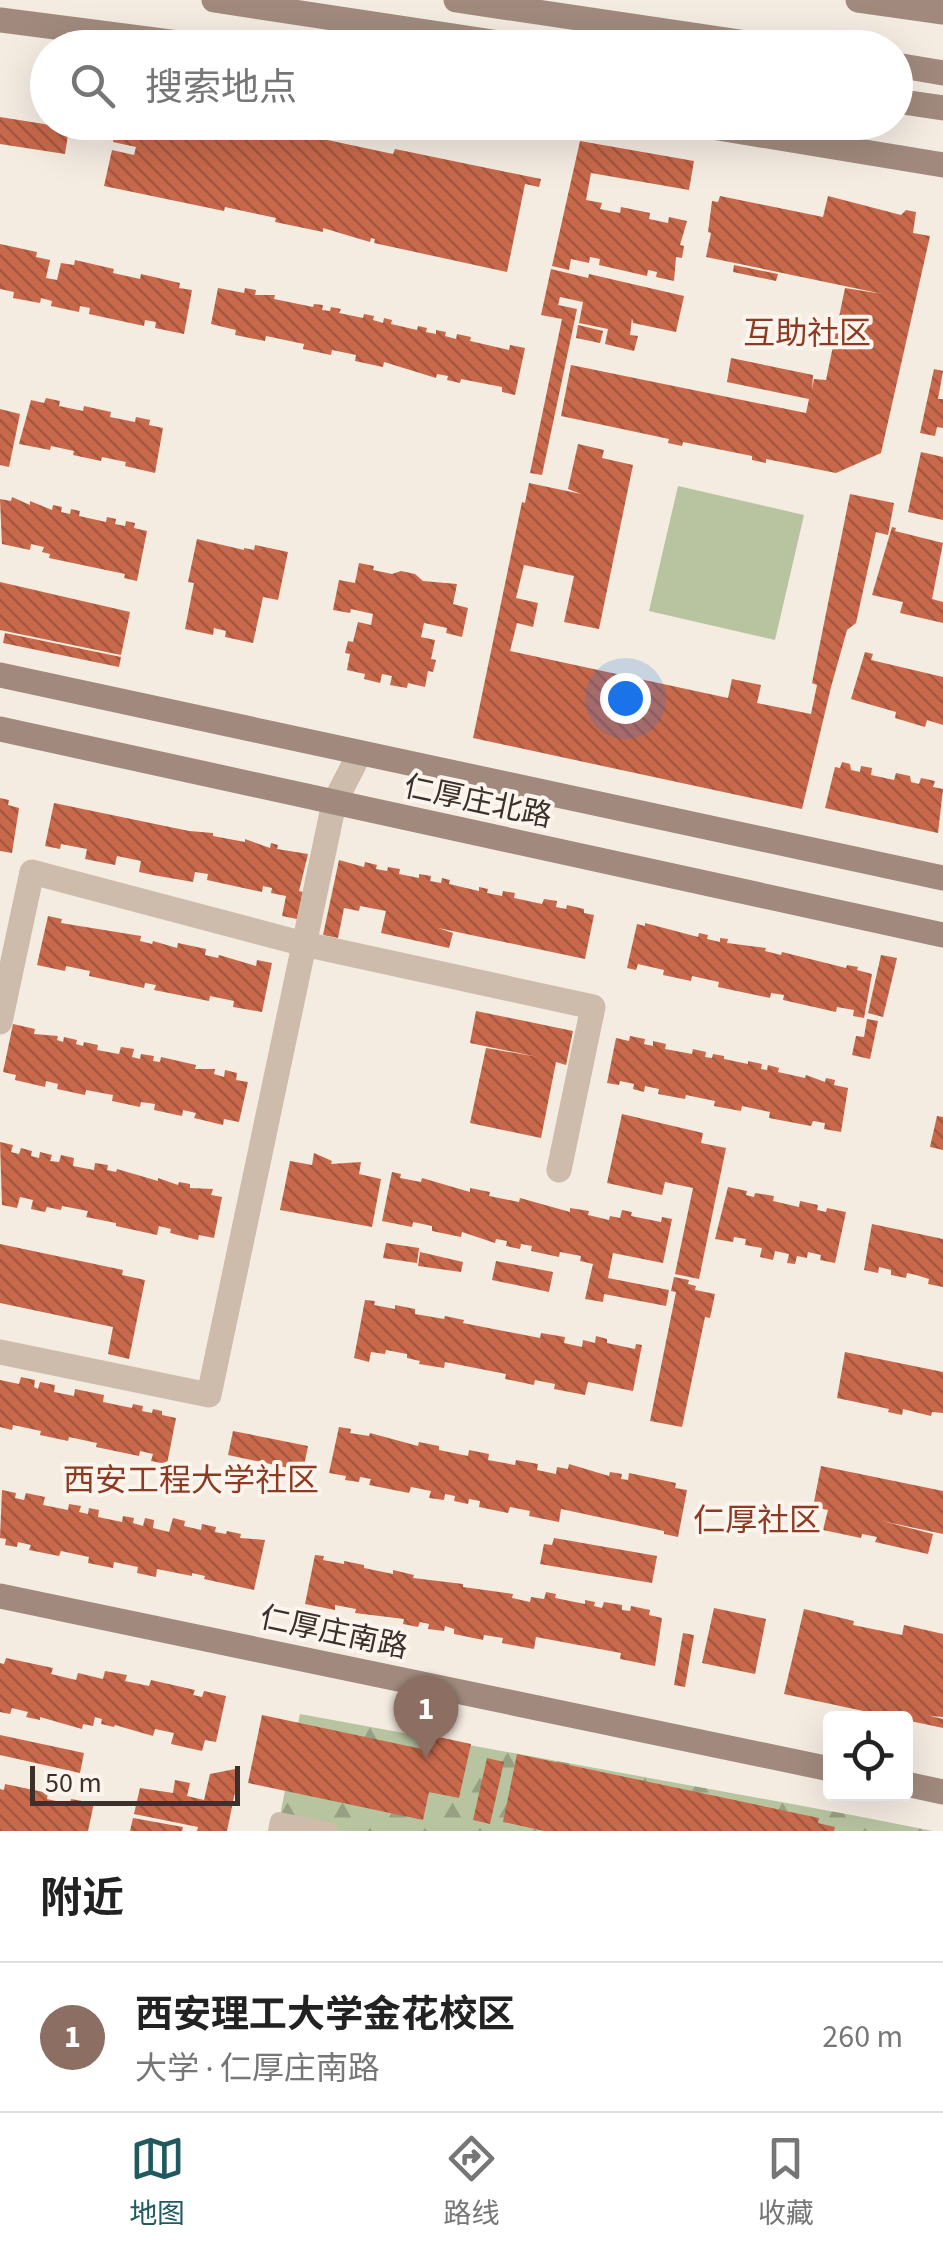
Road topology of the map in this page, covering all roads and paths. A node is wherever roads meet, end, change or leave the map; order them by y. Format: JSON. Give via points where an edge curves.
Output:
{"nodes":[{"id":1,"x":214,"y":0,"type":"edge"},
{"id":2,"x":456,"y":0,"type":"edge"},
{"id":3,"x":858,"y":0,"type":"edge"},
{"id":4,"x":943,"y":12,"type":"edge"},
{"id":5,"x":0,"y":20,"type":"edge"},
{"id":6,"x":78,"y":30,"type":"edge"},
{"id":7,"x":413,"y":30,"type":"edge"},
{"id":8,"x":658,"y":30,"type":"edge"},
{"id":9,"x":913,"y":69,"type":"edge"},
{"id":10,"x":943,"y":73,"type":"edge"},
{"id":11,"x":913,"y":104,"type":"edge"},
{"id":12,"x":943,"y":108,"type":"edge"},
{"id":13,"x":791,"y":140,"type":"edge"},
{"id":14,"x":943,"y":165,"type":"edge"},
{"id":15,"x":0,"y":675,"type":"edge"},
{"id":16,"x":0,"y":729,"type":"edge"},
{"id":17,"x":360,"y":753,"type":"junction"},
{"id":18,"x":334,"y":803,"type":"junction"},
{"id":19,"x":943,"y":878,"type":"edge"},
{"id":20,"x":943,"y":935,"type":"edge"},
{"id":21,"x":304,"y":944,"type":"junction"},
{"id":22,"x":0,"y":1022,"type":"edge"},
{"id":23,"x":559,"y":1170,"type":"dead end"},
{"id":24,"x":0,"y":1352,"type":"edge"},
{"id":25,"x":0,"y":1596,"type":"edge"},
{"id":26,"x":823,"y":1768,"type":"edge"},
{"id":27,"x":913,"y":1786,"type":"edge"},
{"id":28,"x":943,"y":1792,"type":"edge"},
{"id":29,"x":278,"y":1831,"type":"edge"},
{"id":30,"x":329,"y":1831,"type":"edge"}],
"edges":[{"from":1,"to":7,"type":"street"},
{"from":2,"to":8,"type":"street"},
{"from":3,"to":4,"type":"street"},
{"from":5,"to":6,"type":"street"},
{"from":9,"to":10,"type":"street"},
{"from":11,"to":12,"type":"street"},
{"from":13,"to":14,"type":"street"},
{"from":15,"to":17,"type":"street","name":"仁厚庄北路"},
{"from":16,"to":18,"type":"street","name":"仁厚庄北路"},
{"from":17,"to":18,"type":"street"},
{"from":17,"to":19,"type":"street","name":"仁厚庄北路"},
{"from":18,"to":20,"type":"street","name":"仁厚庄北路"},
{"from":18,"to":21,"type":"street"},
{"from":21,"to":22,"type":"street","via":[[32,872]]},
{"from":21,"to":23,"type":"street","via":[[592,1007]]},
{"from":21,"to":24,"type":"street","via":[[209,1395]]},
{"from":25,"to":26,"type":"street","name":"仁厚庄南路"},
{"from":27,"to":28,"type":"street"},
{"from":29,"to":30,"type":"lane","via":[[280,1820]]}]}
